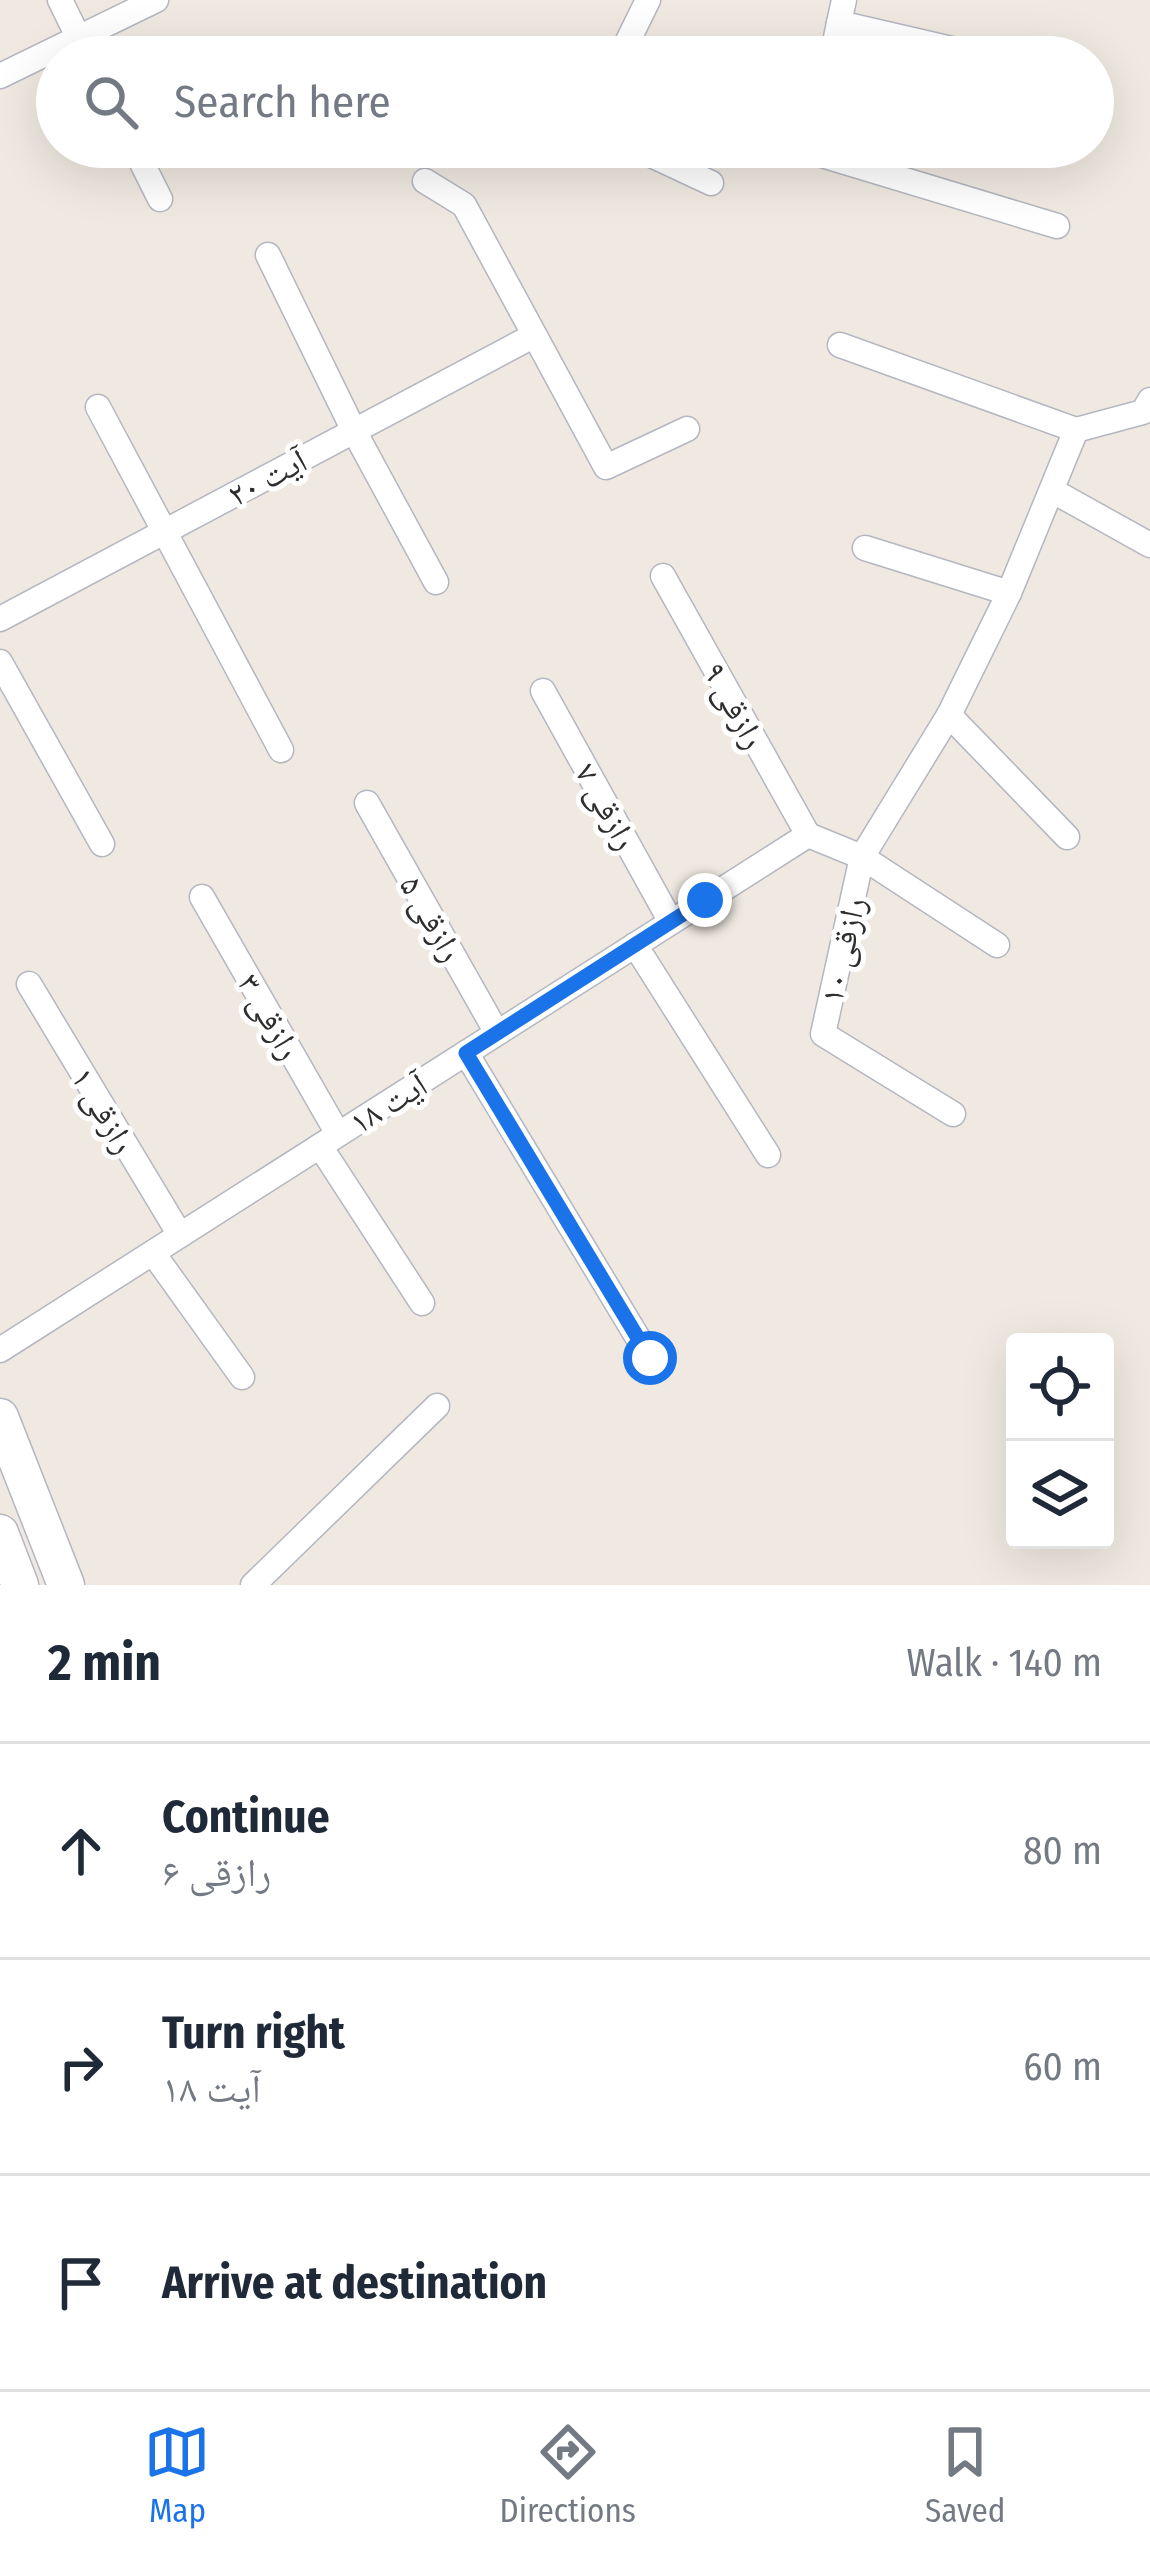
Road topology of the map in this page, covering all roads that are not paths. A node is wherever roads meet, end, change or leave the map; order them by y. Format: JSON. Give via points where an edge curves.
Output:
{"nodes":[{"id":1,"x":60,"y":0,"type":"edge"},
{"id":2,"x":156,"y":0,"type":"edge"},
{"id":3,"x":648,"y":0,"type":"edge"},
{"id":4,"x":841,"y":11,"type":"edge"},
{"id":5,"x":78,"y":36,"type":"edge"},
{"id":6,"x":101,"y":36,"type":"edge"},
{"id":7,"x":630,"y":36,"type":"edge"},
{"id":8,"x":920,"y":36,"type":"edge"},
{"id":9,"x":36,"y":64,"type":"edge"},
{"id":10,"x":0,"y":76,"type":"edge"},
{"id":11,"x":144,"y":168,"type":"edge"},
{"id":12,"x":679,"y":168,"type":"edge"},
{"id":13,"x":865,"y":168,"type":"edge"},
{"id":14,"x":425,"y":182,"type":"dead end"},
{"id":15,"x":711,"y":183,"type":"dead end"},
{"id":16,"x":160,"y":199,"type":"dead end"},
{"id":17,"x":1057,"y":226,"type":"dead end"},
{"id":18,"x":268,"y":255,"type":"dead end"},
{"id":19,"x":533,"y":336,"type":"junction"},
{"id":20,"x":840,"y":345,"type":"dead end"},
{"id":21,"x":1150,"y":400,"type":"edge"},
{"id":22,"x":98,"y":406,"type":"dead end"},
{"id":23,"x":687,"y":429,"type":"dead end"},
{"id":24,"x":1076,"y":430,"type":"junction"},
{"id":25,"x":354,"y":431,"type":"junction"},
{"id":26,"x":1053,"y":491,"type":"junction"},
{"id":27,"x":164,"y":532,"type":"junction"},
{"id":28,"x":1150,"y":545,"type":"edge"},
{"id":29,"x":865,"y":548,"type":"dead end"},
{"id":30,"x":663,"y":576,"type":"dead end"},
{"id":31,"x":436,"y":582,"type":"dead end"},
{"id":32,"x":1009,"y":593,"type":"junction"},
{"id":33,"x":0,"y":619,"type":"edge"},
{"id":34,"x":0,"y":662,"type":"edge"},
{"id":35,"x":543,"y":691,"type":"dead end"},
{"id":36,"x":949,"y":715,"type":"junction"},
{"id":37,"x":281,"y":749,"type":"dead end"},
{"id":38,"x":367,"y":802,"type":"dead end"},
{"id":39,"x":808,"y":835,"type":"junction"},
{"id":40,"x":1067,"y":837,"type":"dead end"},
{"id":41,"x":102,"y":844,"type":"dead end"},
{"id":42,"x":862,"y":857,"type":"junction"},
{"id":43,"x":202,"y":897,"type":"dead end"},
{"id":44,"x":671,"y":922,"type":"junction"},
{"id":45,"x":635,"y":945,"type":"junction"},
{"id":46,"x":997,"y":945,"type":"dead end"},
{"id":47,"x":28,"y":984,"type":"dead end"},
{"id":48,"x":497,"y":1033,"type":"junction"},
{"id":49,"x":466,"y":1053,"type":"junction"},
{"id":50,"x":953,"y":1114,"type":"dead end"},
{"id":51,"x":329,"y":1140,"type":"junction"},
{"id":52,"x":768,"y":1155,"type":"dead end"},
{"id":53,"x":180,"y":1235,"type":"junction"},
{"id":54,"x":153,"y":1252,"type":"junction"},
{"id":55,"x":422,"y":1304,"type":"dead end"},
{"id":56,"x":0,"y":1350,"type":"edge"},
{"id":57,"x":650,"y":1358,"type":"dead end"},
{"id":58,"x":242,"y":1377,"type":"dead end"},
{"id":59,"x":437,"y":1406,"type":"dead end"},
{"id":60,"x":0,"y":1417,"type":"edge"},
{"id":61,"x":0,"y":1533,"type":"edge"},
{"id":62,"x":20,"y":1585,"type":"edge"},
{"id":63,"x":66,"y":1585,"type":"edge"},
{"id":64,"x":253,"y":1585,"type":"edge"}],
"edges":[{"from":1,"to":5,"type":"street"},
{"from":2,"to":6,"type":"street"},
{"from":3,"to":7,"type":"street"},
{"from":4,"to":8,"type":"street"},
{"from":9,"to":10,"type":"street"},
{"from":11,"to":16,"type":"street"},
{"from":12,"to":15,"type":"street"},
{"from":13,"to":17,"type":"street"},
{"from":14,"to":19,"type":"street","via":[[464,205]]},
{"from":18,"to":25,"type":"street"},
{"from":19,"to":23,"type":"street","via":[[606,467]]},
{"from":19,"to":25,"type":"street","name":"آیت ۲۰"},
{"from":20,"to":24,"type":"street"},
{"from":21,"to":24,"type":"street","via":[[1143,412]]},
{"from":22,"to":27,"type":"street"},
{"from":24,"to":26,"type":"street"},
{"from":25,"to":27,"type":"street","name":"آیت ۲۰"},
{"from":25,"to":31,"type":"street"},
{"from":26,"to":28,"type":"street"},
{"from":26,"to":32,"type":"street"},
{"from":27,"to":33,"type":"street","name":"آیت ۲۰"},
{"from":27,"to":37,"type":"street"},
{"from":29,"to":32,"type":"street"},
{"from":30,"to":39,"type":"street","name":"رازقی ۹"},
{"from":32,"to":36,"type":"street"},
{"from":34,"to":41,"type":"street"},
{"from":35,"to":44,"type":"street","name":"رازقی ۷"},
{"from":36,"to":40,"type":"street"},
{"from":36,"to":42,"type":"street"},
{"from":38,"to":48,"type":"street","name":"رازقی ۵"},
{"from":39,"to":42,"type":"street"},
{"from":39,"to":44,"type":"street","name":"آیت ۱۸"},
{"from":42,"to":46,"type":"street"},
{"from":42,"to":50,"type":"street","name":"رازقی ۱۰","via":[[823,1034]]},
{"from":43,"to":51,"type":"street","name":"رازقی ۳"},
{"from":44,"to":45,"type":"street","name":"آیت ۱۸"},
{"from":45,"to":48,"type":"street","name":"آیت ۱۸"},
{"from":45,"to":52,"type":"street"},
{"from":47,"to":53,"type":"street","name":"رازقی ۱"},
{"from":48,"to":49,"type":"street","name":"آیت ۱۸"},
{"from":49,"to":51,"type":"street","name":"آیت ۱۸"},
{"from":49,"to":57,"type":"street"},
{"from":51,"to":53,"type":"street","name":"آیت ۱۸"},
{"from":51,"to":55,"type":"street","name":"رازقی ۳"},
{"from":53,"to":54,"type":"street","name":"آیت ۱۸"},
{"from":54,"to":56,"type":"street","name":"آیت ۱۸"},
{"from":54,"to":58,"type":"street"},
{"from":59,"to":64,"type":"street"},
{"from":60,"to":63,"type":"main road"},
{"from":61,"to":62,"type":"main road"}]}
